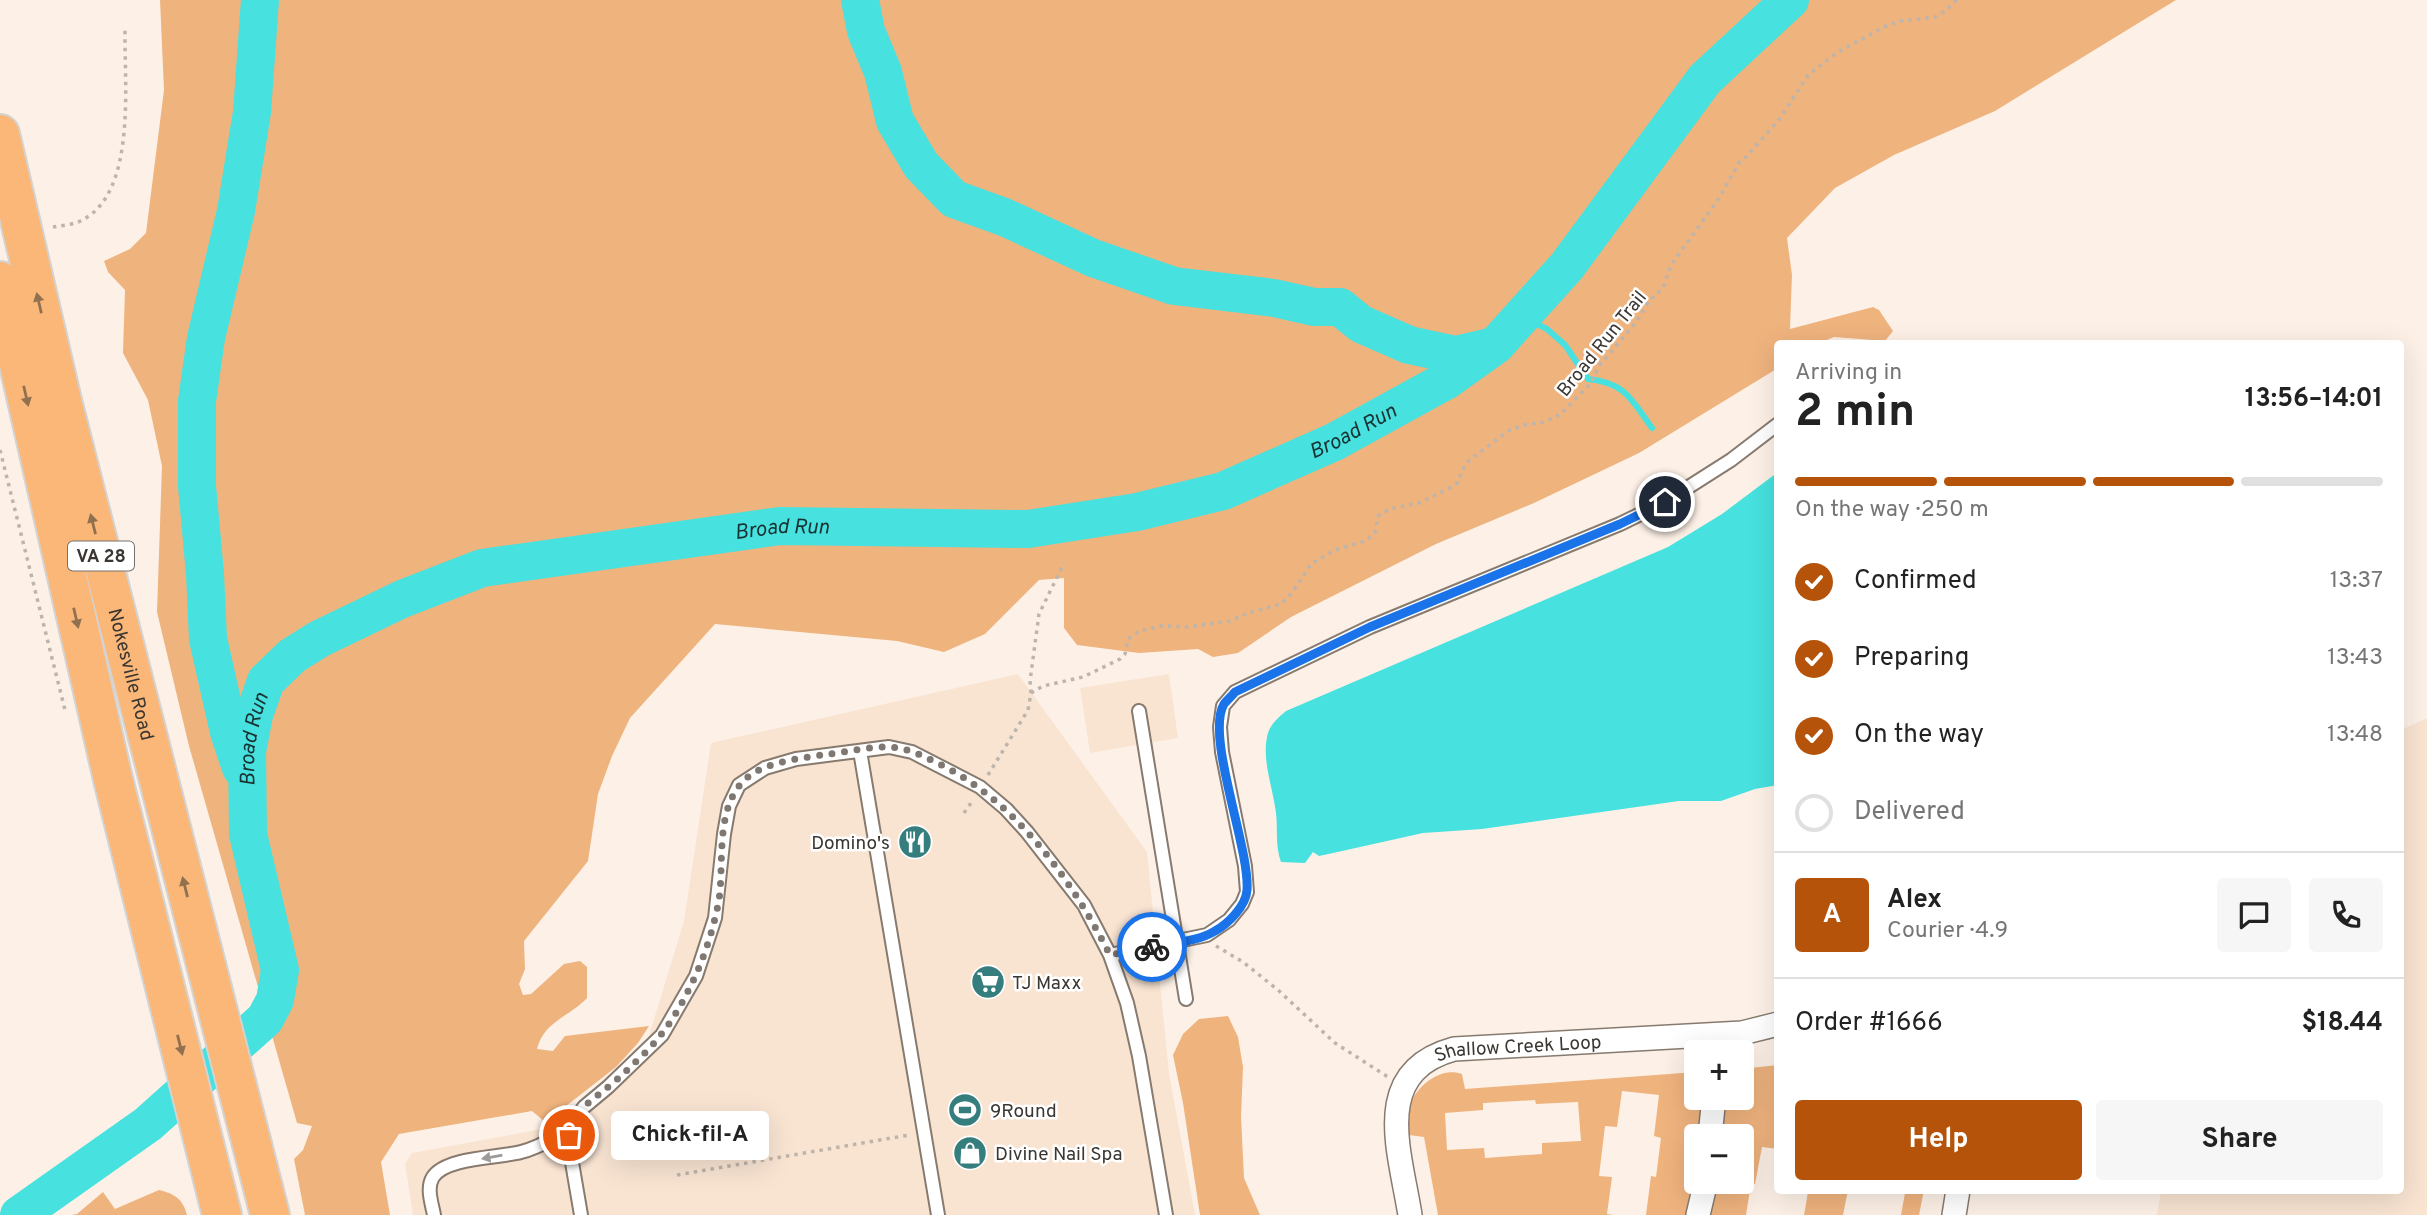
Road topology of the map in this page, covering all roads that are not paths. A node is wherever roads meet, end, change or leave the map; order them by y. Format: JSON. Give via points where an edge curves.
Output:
{"nodes":[{"id":1,"x":0,"y":134,"type":"edge"},
{"id":2,"x":0,"y":281,"type":"edge"},
{"id":3,"x":1774,"y":427,"type":"edge"},
{"id":4,"x":1139,"y":712,"type":"dead end"},
{"id":5,"x":860,"y":751,"type":"junction"},
{"id":6,"x":1177,"y":942,"type":"junction"},
{"id":7,"x":1110,"y":955,"type":"junction"},
{"id":8,"x":1186,"y":999,"type":"dead end"},
{"id":9,"x":1774,"y":1025,"type":"edge"},
{"id":10,"x":1722,"y":1040,"type":"edge"},
{"id":11,"x":1684,"y":1044,"type":"edge"},
{"id":12,"x":556,"y":1137,"type":"dead end"},
{"id":13,"x":1703,"y":1194,"type":"edge"},
{"id":14,"x":1957,"y":1194,"type":"edge"},
{"id":15,"x":222,"y":1215,"type":"edge"},
{"id":16,"x":270,"y":1215,"type":"edge"},
{"id":17,"x":434,"y":1215,"type":"edge"},
{"id":18,"x":580,"y":1215,"type":"edge"},
{"id":19,"x":937,"y":1215,"type":"edge"},
{"id":20,"x":1166,"y":1215,"type":"edge"},
{"id":21,"x":1410,"y":1215,"type":"edge"},
{"id":22,"x":1698,"y":1215,"type":"edge"},
{"id":23,"x":1954,"y":1215,"type":"edge"}],
"edges":[{"from":16,"to":1,"type":"highway","name":"Nokesville Road","number":"VA 28","one_way":true,"via":[[62,401]]},
{"from":2,"to":15,"type":"highway","name":"Nokesville Road","number":"VA 28","one_way":true,"via":[[113,779]]},
{"from":3,"to":6,"type":"lane","via":[[1665,502],[1370,627],[1235,692],[1223,706],[1220,727],[1247,892],[1229,920],[1214,932]]},
{"from":4,"to":6,"type":"lane"},
{"from":5,"to":7,"type":"lane","via":[[889,747],[912,751],[980,787],[1006,809],[1054,866],[1084,905]]},
{"from":5,"to":18,"type":"lane","via":[[785,762],[765,768],[739,785],[729,806],[715,918],[696,976],[662,1035],[584,1107],[569,1135]]},
{"from":5,"to":19,"type":"lane"},
{"from":6,"to":7,"type":"lane"},
{"from":6,"to":8,"type":"lane"},
{"from":7,"to":20,"type":"lane","via":[[1128,1003]]},
{"from":9,"to":10,"type":"street","name":"Shallow Creek Loop"},
{"from":11,"to":21,"type":"street","name":"Shallow Creek Loop","via":[[1454,1049],[1436,1054],[1403,1086],[1395,1114]]},
{"from":12,"to":17,"type":"lane","one_way":true,"via":[[538,1147],[451,1164],[438,1172],[429,1189]]},
{"from":13,"to":22,"type":"street"},
{"from":14,"to":23,"type":"street"}]}
